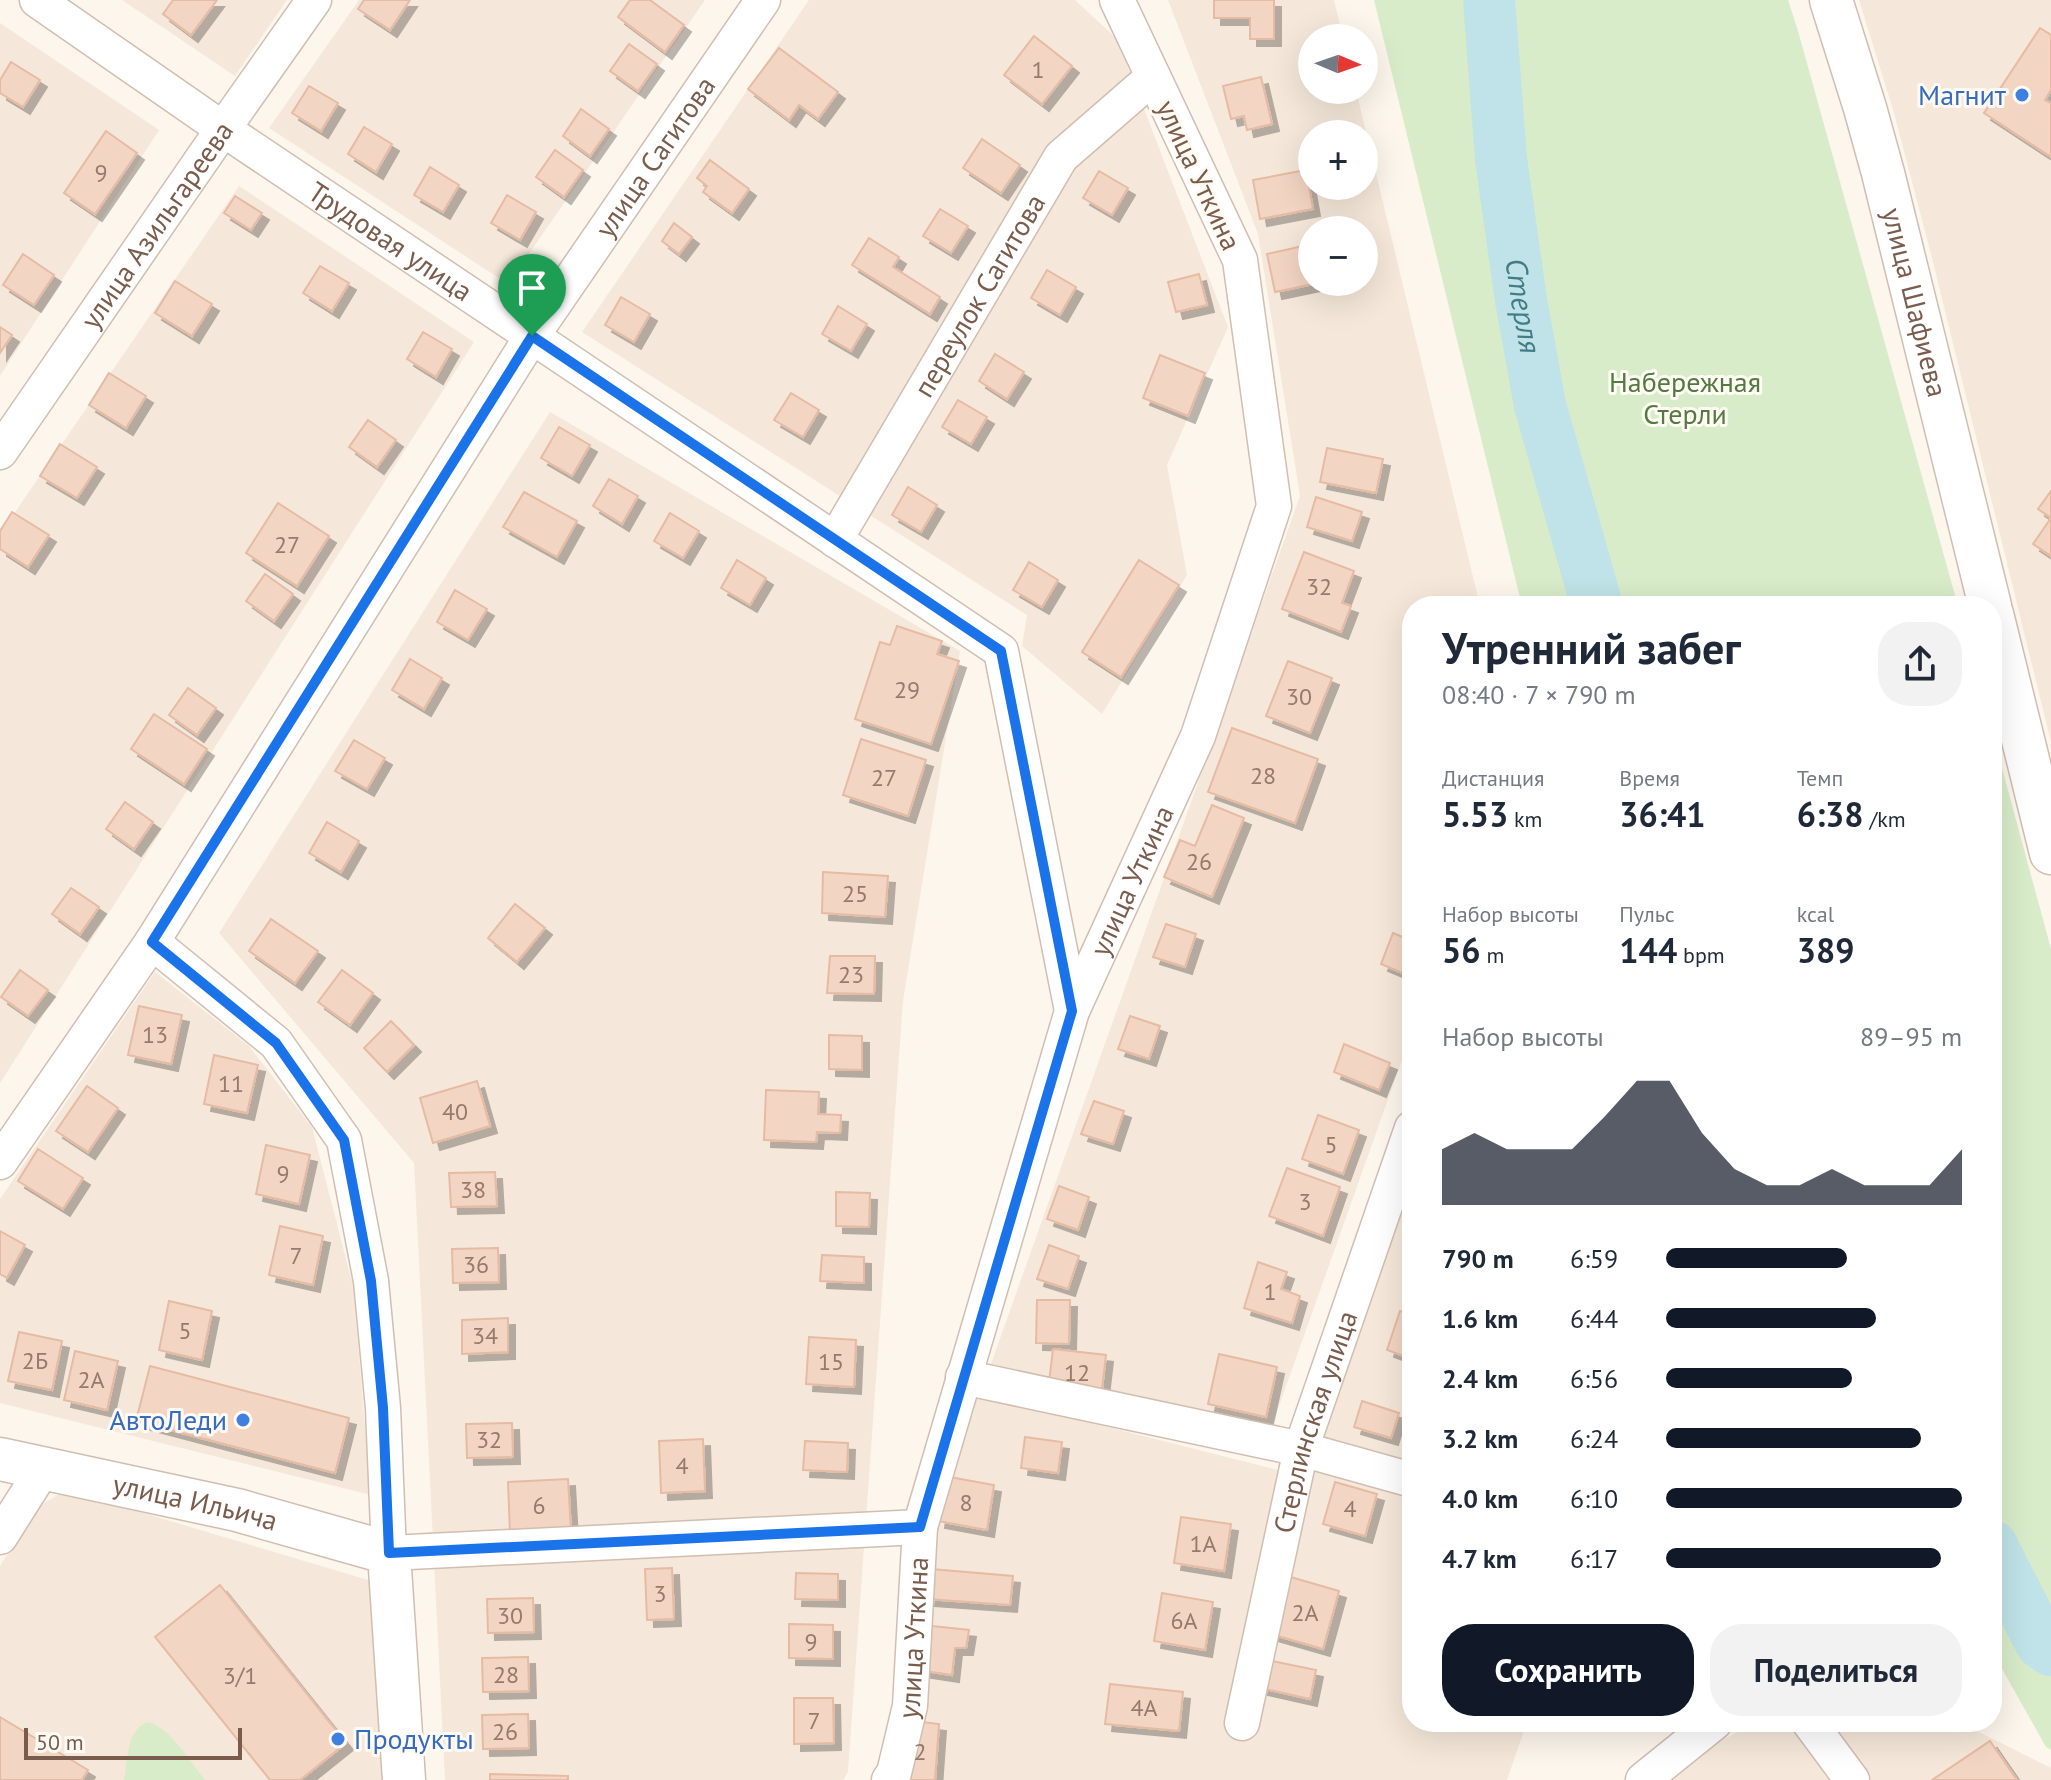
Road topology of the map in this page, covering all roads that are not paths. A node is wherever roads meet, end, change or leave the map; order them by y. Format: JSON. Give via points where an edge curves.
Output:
{"nodes":[{"id":1,"x":37,"y":0,"type":"edge"},
{"id":2,"x":314,"y":0,"type":"edge"},
{"id":3,"x":763,"y":0,"type":"edge"},
{"id":4,"x":1117,"y":0,"type":"edge"},
{"id":5,"x":1831,"y":0,"type":"edge"},
{"id":6,"x":1153,"y":77,"type":"junction"},
{"id":7,"x":223,"y":129,"type":"junction"},
{"id":8,"x":532,"y":336,"type":"junction"},
{"id":9,"x":0,"y":452,"type":"edge"},
{"id":10,"x":835,"y":540,"type":"junction"},
{"id":11,"x":1988,"y":596,"type":"edge"},
{"id":12,"x":2002,"y":655,"type":"edge"},
{"id":13,"x":2051,"y":853,"type":"edge"},
{"id":14,"x":152,"y":942,"type":"junction"},
{"id":15,"x":1072,"y":1011,"type":"junction"},
{"id":16,"x":1402,"y":1157,"type":"edge"},
{"id":17,"x":0,"y":1162,"type":"edge"},
{"id":18,"x":963,"y":1377,"type":"junction"},
{"id":19,"x":1301,"y":1449,"type":"junction"},
{"id":20,"x":0,"y":1459,"type":"edge"},
{"id":21,"x":43,"y":1469,"type":"junction"},
{"id":22,"x":1402,"y":1477,"type":"edge"},
{"id":23,"x":4,"y":1524,"type":"edge"},
{"id":24,"x":920,"y":1527,"type":"junction"},
{"id":25,"x":389,"y":1553,"type":"junction"},
{"id":26,"x":1242,"y":1723,"type":"dead end"},
{"id":27,"x":1703,"y":1732,"type":"edge"},
{"id":28,"x":1816,"y":1732,"type":"edge"},
{"id":29,"x":404,"y":1780,"type":"edge"},
{"id":30,"x":889,"y":1780,"type":"edge"},
{"id":31,"x":1643,"y":1780,"type":"edge"},
{"id":32,"x":1852,"y":1780,"type":"edge"}],
"edges":[{"from":1,"to":7,"type":"street","name":"Трудовая улица"},
{"from":2,"to":7,"type":"street","name":"улица Азильгареева"},
{"from":3,"to":8,"type":"street","name":"улица Сагитова"},
{"from":4,"to":6,"type":"street","name":"улица Уткина"},
{"from":5,"to":11,"type":"street","name":"улица Шафиева","via":[[1883,173]]},
{"from":6,"to":10,"type":"street","name":"переулок Сагитова","via":[[1061,157]]},
{"from":6,"to":15,"type":"street","name":"улица Уткина","via":[[1240,260],[1274,506],[1198,736]]},
{"from":7,"to":8,"type":"street","name":"Трудовая улица"},
{"from":7,"to":9,"type":"street","name":"улица Азильгареева"},
{"from":8,"to":10,"type":"street","name":"Трудовая улица"},
{"from":8,"to":14,"type":"street","name":"улица Сагитова"},
{"from":10,"to":15,"type":"street","name":"Трудовая улица","via":[[1001,651]]},
{"from":12,"to":13,"type":"street"},
{"from":14,"to":17,"type":"street","name":"улица Сагитова"},
{"from":14,"to":25,"type":"street","via":[[276,1043],[344,1140],[371,1281]]},
{"from":15,"to":18,"type":"street","name":"улица Уткина"},
{"from":16,"to":19,"type":"street","name":"Стерлинская улица"},
{"from":18,"to":19,"type":"street"},
{"from":18,"to":24,"type":"street","name":"улица Уткина"},
{"from":19,"to":22,"type":"street"},
{"from":19,"to":26,"type":"street","name":"Стерлинская улица"},
{"from":20,"to":21,"type":"street","name":"улица Ильича"},
{"from":21,"to":23,"type":"street"},
{"from":21,"to":25,"type":"street","name":"улица Ильича","via":[[237,1510]]},
{"from":24,"to":25,"type":"street"},
{"from":24,"to":30,"type":"street","name":"улица Уткина","via":[[910,1706]]},
{"from":25,"to":29,"type":"street"},
{"from":27,"to":31,"type":"street"},
{"from":28,"to":32,"type":"street"}]}
